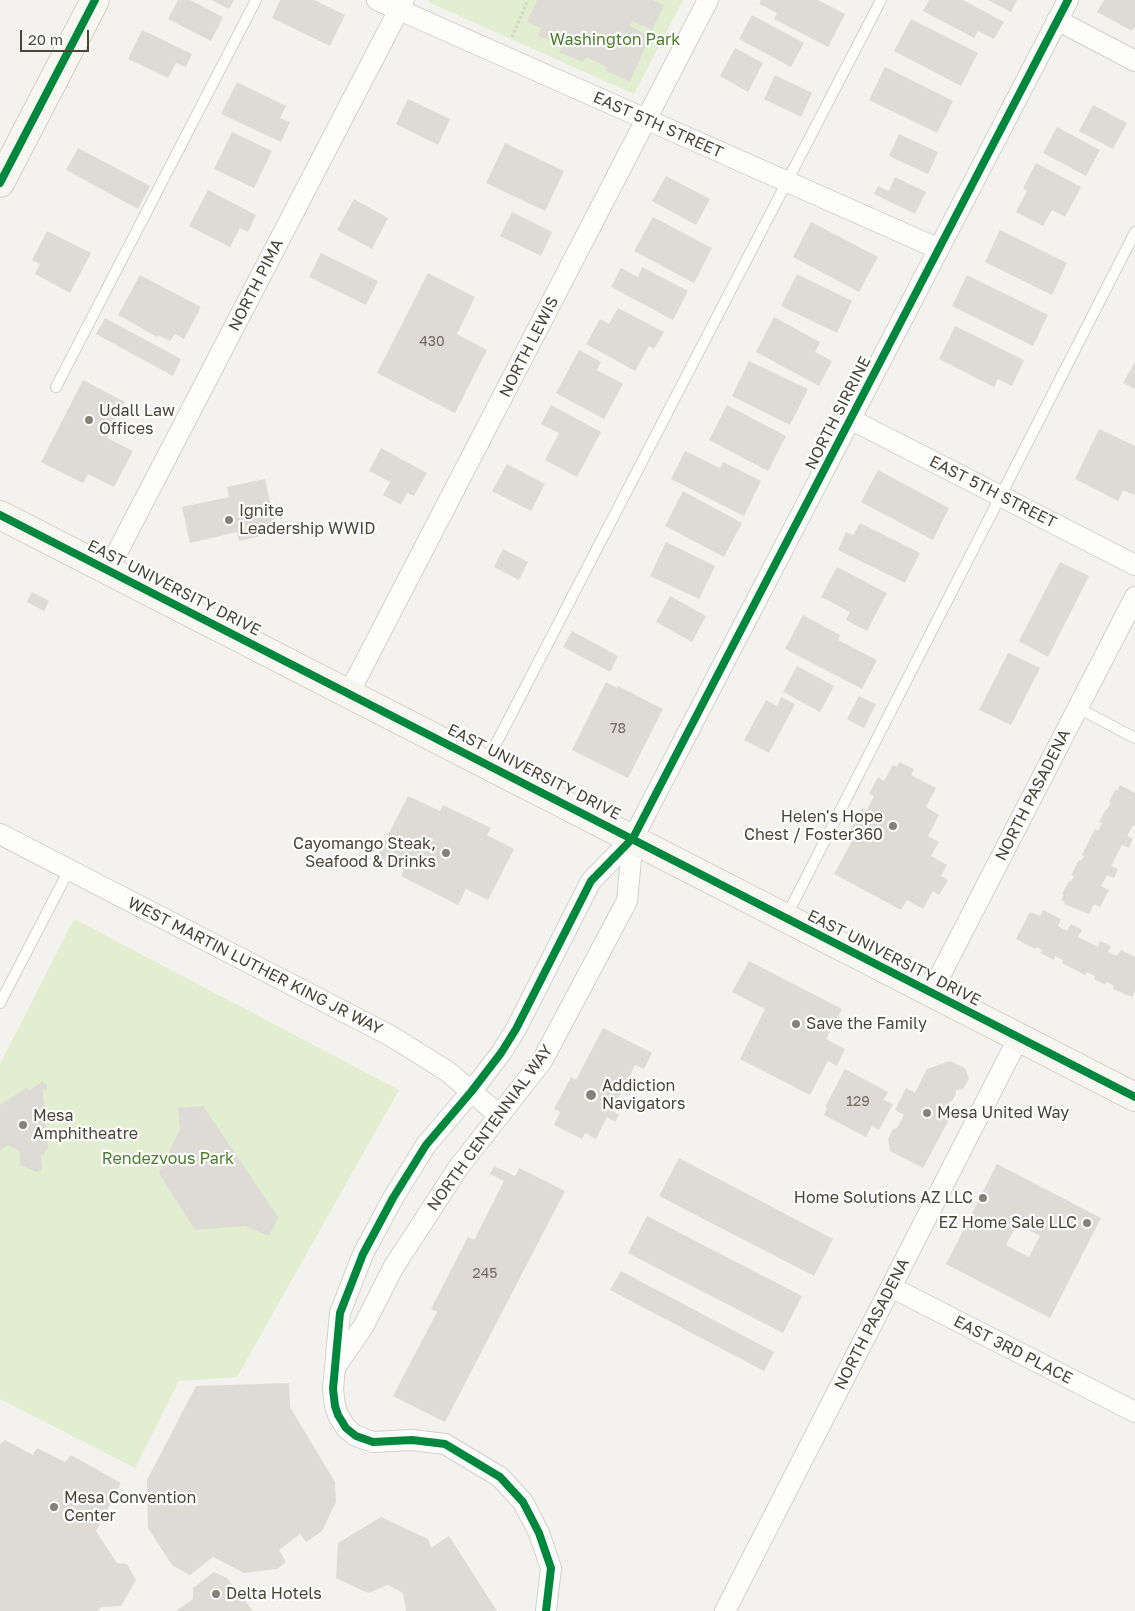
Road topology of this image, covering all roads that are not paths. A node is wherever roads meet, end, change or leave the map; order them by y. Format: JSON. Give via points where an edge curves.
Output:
{"nodes":[{"id":1,"x":95,"y":0,"type":"edge"},
{"id":2,"x":256,"y":0,"type":"edge"},
{"id":3,"x":377,"y":0,"type":"edge"},
{"id":4,"x":708,"y":0,"type":"edge"},
{"id":5,"x":881,"y":0,"type":"edge"},
{"id":6,"x":1068,"y":0,"type":"edge"},
{"id":7,"x":401,"y":5,"type":"edge"},
{"id":8,"x":1057,"y":20,"type":"junction"},
{"id":9,"x":1135,"y":61,"type":"edge"},
{"id":10,"x":646,"y":119,"type":"junction"},
{"id":11,"x":787,"y":182,"type":"junction"},
{"id":12,"x":0,"y":184,"type":"edge"},
{"id":13,"x":1135,"y":232,"type":"edge"},
{"id":14,"x":939,"y":249,"type":"junction"},
{"id":15,"x":56,"y":387,"type":"dead end"},
{"id":16,"x":850,"y":419,"type":"junction"},
{"id":17,"x":1001,"y":496,"type":"junction"},
{"id":18,"x":0,"y":515,"type":"edge"},
{"id":19,"x":1135,"y":565,"type":"edge"},
{"id":20,"x":108,"y":570,"type":"junction"},
{"id":21,"x":1135,"y":598,"type":"edge"},
{"id":22,"x":349,"y":693,"type":"junction"},
{"id":23,"x":1078,"y":708,"type":"junction"},
{"id":24,"x":1135,"y":738,"type":"edge"},
{"id":25,"x":486,"y":763,"type":"junction"},
{"id":26,"x":0,"y":834,"type":"edge"},
{"id":27,"x":633,"y":838,"type":"junction"},
{"id":28,"x":69,"y":870,"type":"junction"},
{"id":29,"x":786,"y":917,"type":"junction"},
{"id":30,"x":931,"y":993,"type":"junction"},
{"id":31,"x":0,"y":1003,"type":"edge"},
{"id":32,"x":1019,"y":1037,"type":"junction"},
{"id":33,"x":471,"y":1092,"type":"junction"},
{"id":34,"x":1135,"y":1097,"type":"edge"},
{"id":35,"x":498,"y":1115,"type":"junction"},
{"id":36,"x":891,"y":1287,"type":"junction"},
{"id":37,"x":335,"y":1367,"type":"junction"},
{"id":38,"x":1135,"y":1412,"type":"edge"},
{"id":39,"x":546,"y":1611,"type":"edge"},
{"id":40,"x":725,"y":1611,"type":"edge"}],
"edges":[{"from":1,"to":12,"type":"main road"},
{"from":2,"to":15,"type":"lane"},
{"from":3,"to":7,"type":"street","name":"EAST 5TH STREET"},
{"from":4,"to":10,"type":"street","name":"NORTH LEWIS"},
{"from":5,"to":11,"type":"lane"},
{"from":6,"to":8,"type":"street","name":"NORTH SIRRINE"},
{"from":7,"to":10,"type":"street","name":"EAST 5TH STREET","via":[[503,56]]},
{"from":7,"to":20,"type":"street","name":"NORTH PIMA"},
{"from":8,"to":9,"type":"street"},
{"from":8,"to":14,"type":"street","name":"NORTH SIRRINE"},
{"from":10,"to":11,"type":"street","name":"EAST 5TH STREET"},
{"from":10,"to":22,"type":"street","name":"NORTH LEWIS"},
{"from":11,"to":14,"type":"street","name":"EAST 5TH STREET"},
{"from":11,"to":25,"type":"lane"},
{"from":13,"to":17,"type":"lane"},
{"from":14,"to":16,"type":"street","name":"NORTH SIRRINE"},
{"from":16,"to":17,"type":"street","name":"EAST 5TH STREET"},
{"from":16,"to":27,"type":"street","name":"NORTH SIRRINE"},
{"from":17,"to":19,"type":"street","name":"EAST 5TH STREET"},
{"from":17,"to":29,"type":"lane"},
{"from":18,"to":20,"type":"main road","name":"EAST UNIVERSITY DRIVE"},
{"from":20,"to":22,"type":"main road","name":"EAST UNIVERSITY DRIVE"},
{"from":21,"to":23,"type":"street","name":"NORTH PASADENA"},
{"from":22,"to":25,"type":"main road","name":"EAST UNIVERSITY DRIVE"},
{"from":23,"to":24,"type":"lane"},
{"from":23,"to":30,"type":"street","name":"NORTH PASADENA"},
{"from":25,"to":27,"type":"main road","name":"EAST UNIVERSITY DRIVE"},
{"from":26,"to":28,"type":"street","name":"WEST MARTIN LUTHER KING JR WAY"},
{"from":27,"to":29,"type":"main road","name":"EAST UNIVERSITY DRIVE"},
{"from":27,"to":33,"type":"street","via":[[592,881],[516,1029]]},
{"from":27,"to":35,"type":"street","name":"NORTH CENTENNIAL WAY","via":[[627,901],[542,1061]]},
{"from":28,"to":31,"type":"lane"},
{"from":28,"to":33,"type":"street","name":"WEST MARTIN LUTHER KING JR WAY","via":[[391,1036],[447,1070]]},
{"from":29,"to":30,"type":"main road","name":"EAST UNIVERSITY DRIVE"},
{"from":30,"to":32,"type":"main road","name":"EAST UNIVERSITY DRIVE"},
{"from":32,"to":34,"type":"main road","name":"EAST UNIVERSITY DRIVE"},
{"from":32,"to":36,"type":"street","name":"NORTH PASADENA"},
{"from":33,"to":35,"type":"street","name":"WEST MARTIN LUTHER KING JR WAY"},
{"from":33,"to":37,"type":"street","via":[[426,1145],[363,1254],[340,1313]]},
{"from":35,"to":37,"type":"street","name":"NORTH CENTENNIAL WAY","via":[[453,1176],[394,1268],[363,1327]]},
{"from":36,"to":38,"type":"street","name":"EAST 3RD PLACE"},
{"from":36,"to":40,"type":"street","name":"NORTH PASADENA"},
{"from":37,"to":39,"type":"street","via":[[335,1406],[346,1428],[356,1436],[373,1442],[412,1440],[445,1444],[500,1477],[523,1502],[539,1533],[551,1568]]}]}
